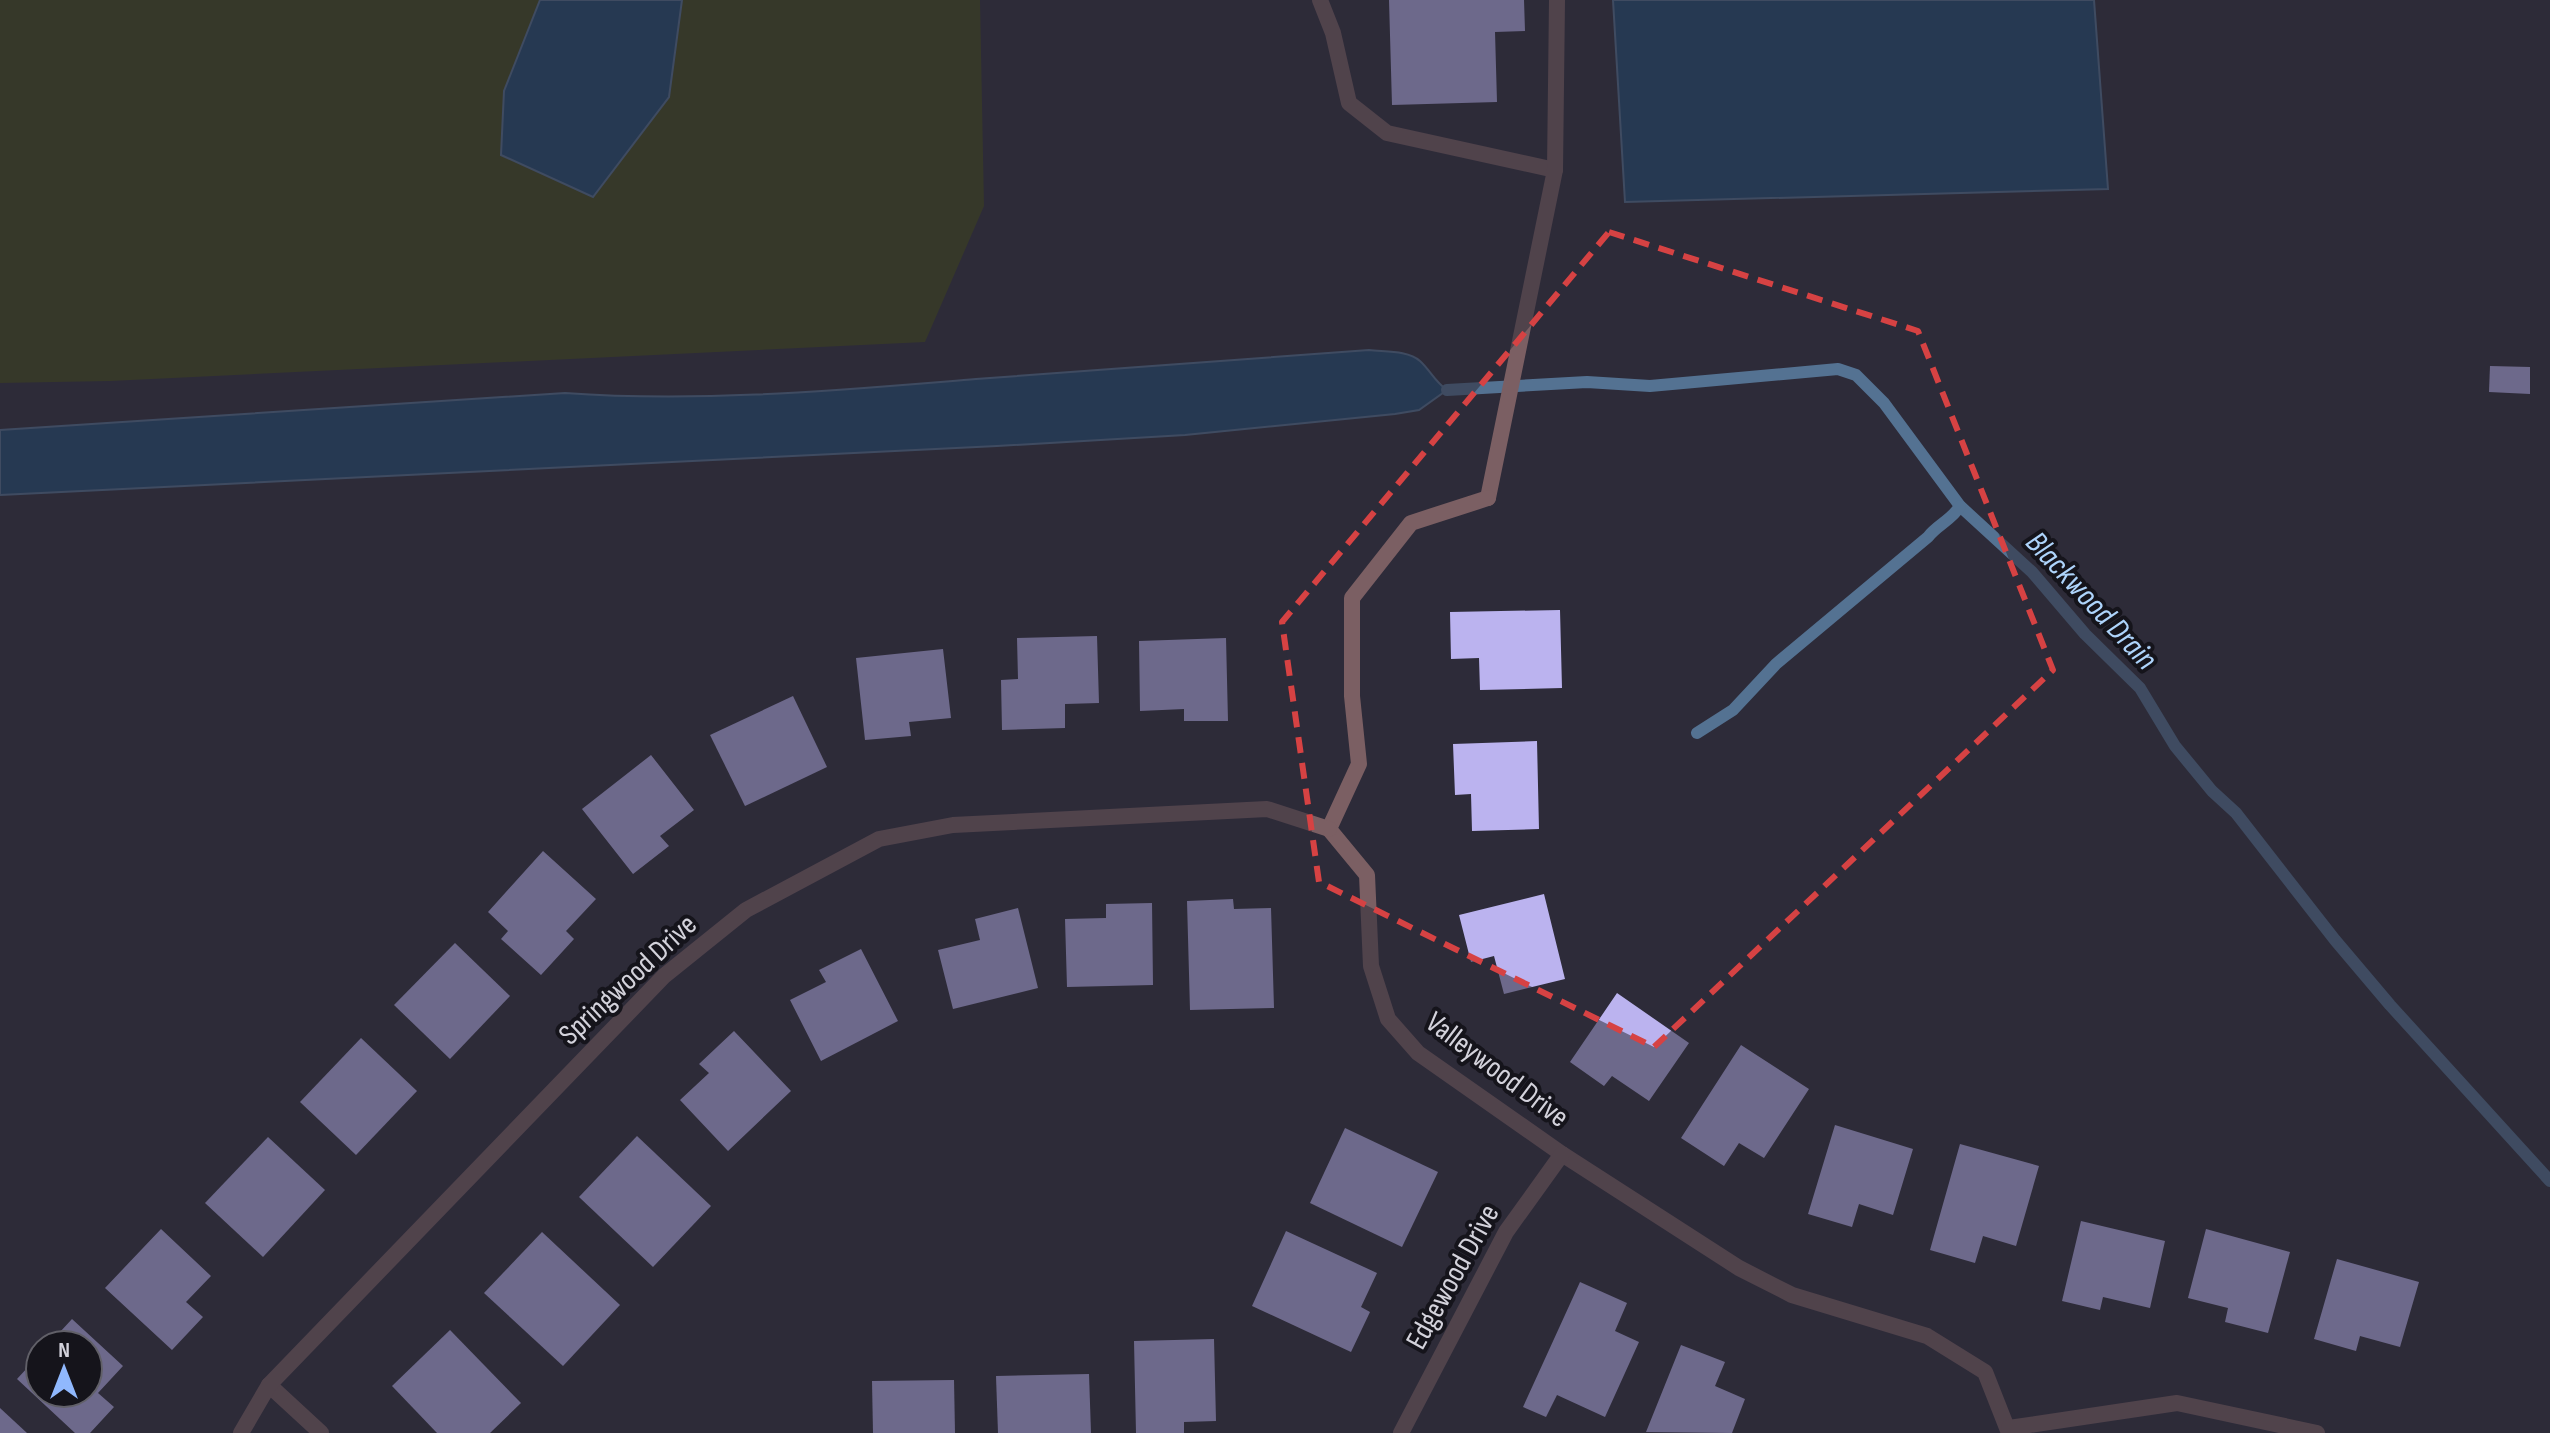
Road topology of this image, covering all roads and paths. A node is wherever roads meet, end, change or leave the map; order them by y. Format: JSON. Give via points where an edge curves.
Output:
{"nodes":[{"id":1,"x":1320,"y":0,"type":"edge"},
{"id":2,"x":1557,"y":0,"type":"edge"},
{"id":3,"x":1555,"y":170,"type":"junction"},
{"id":4,"x":1329,"y":829,"type":"junction"},
{"id":5,"x":1562,"y":1154,"type":"junction"},
{"id":6,"x":269,"y":1385,"type":"junction"},
{"id":7,"x":2009,"y":1431,"type":"edge"},
{"id":8,"x":241,"y":1433,"type":"edge"},
{"id":9,"x":321,"y":1433,"type":"edge"},
{"id":10,"x":1401,"y":1433,"type":"edge"},
{"id":11,"x":2317,"y":1433,"type":"edge"}],
"edges":[{"from":1,"to":3,"type":"street","via":[[1349,103],[1387,133]]},
{"from":2,"to":3,"type":"street"},
{"from":3,"to":4,"type":"street","via":[[1488,498],[1411,523],[1352,598],[1352,696],[1359,764]]},
{"from":4,"to":5,"type":"street","name":"Valleywood Drive","via":[[1367,875],[1371,966],[1388,1019],[1418,1053]]},
{"from":4,"to":6,"type":"street","name":"Springwood Drive","via":[[1267,809],[953,825],[879,839],[746,910],[664,976]]},
{"from":5,"to":7,"type":"street","name":"Valleywood Drive","via":[[1792,1295],[1927,1336],[1985,1372]]},
{"from":5,"to":10,"type":"street","name":"Edgewood Drive","via":[[1506,1232]]},
{"from":6,"to":8,"type":"street","name":"Springwood Drive"},
{"from":6,"to":9,"type":"street"},
{"from":7,"to":11,"type":"street","name":"Valleywood Drive","via":[[2177,1403]]}]}
